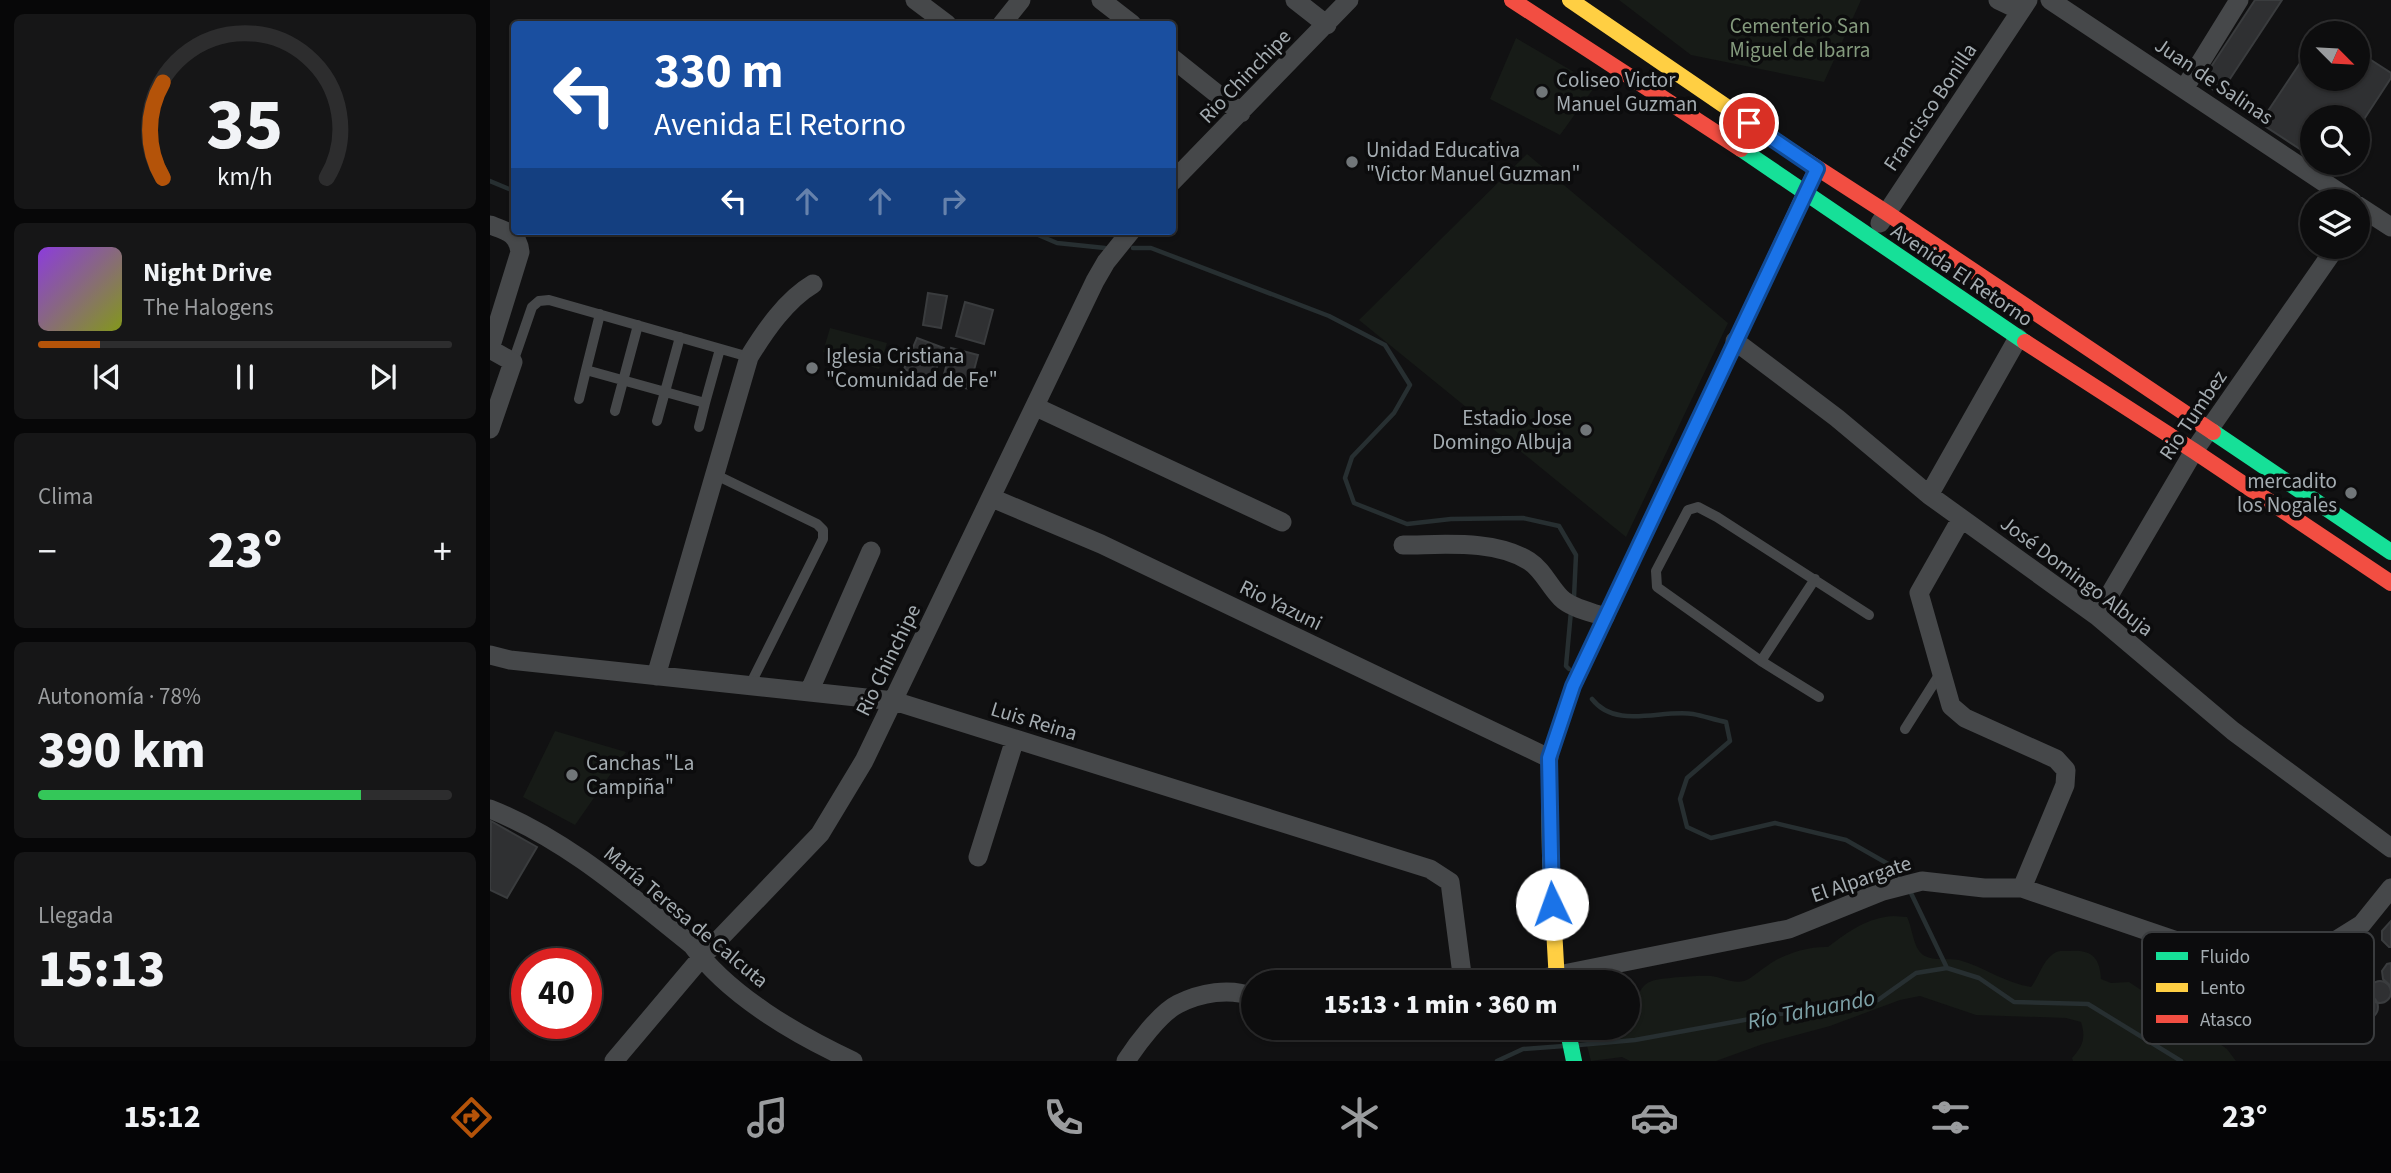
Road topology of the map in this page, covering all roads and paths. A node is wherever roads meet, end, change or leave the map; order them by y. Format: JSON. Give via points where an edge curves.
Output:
{"nodes":[{"id":1,"x":915,"y":0,"type":"edge"},
{"id":2,"x":1021,"y":0,"type":"edge"},
{"id":3,"x":1101,"y":0,"type":"edge"},
{"id":4,"x":1295,"y":0,"type":"edge"},
{"id":5,"x":1349,"y":0,"type":"edge"},
{"id":6,"x":1511,"y":0,"type":"edge"},
{"id":7,"x":1570,"y":0,"type":"edge"},
{"id":8,"x":1998,"y":0,"type":"edge"},
{"id":9,"x":2050,"y":0,"type":"edge"},
{"id":10,"x":2239,"y":0,"type":"edge"},
{"id":11,"x":2025,"y":6,"type":"edge"},
{"id":12,"x":943,"y":21,"type":"edge"},
{"id":13,"x":1004,"y":21,"type":"edge"},
{"id":14,"x":1128,"y":21,"type":"edge"},
{"id":15,"x":1327,"y":25,"type":"junction"},
{"id":16,"x":1176,"y":61,"type":"edge"},
{"id":17,"x":2184,"y":89,"type":"junction"},
{"id":18,"x":1241,"y":113,"type":"junction"},
{"id":19,"x":1817,"y":169,"type":"junction"},
{"id":20,"x":1176,"y":178,"type":"edge"},
{"id":21,"x":2329,"y":189,"type":"edge"},
{"id":22,"x":1805,"y":191,"type":"junction"},
{"id":23,"x":1887,"y":213,"type":"junction"},
{"id":24,"x":2370,"y":215,"type":"edge"},
{"id":25,"x":490,"y":225,"type":"edge"},
{"id":26,"x":2391,"y":227,"type":"edge"},
{"id":27,"x":511,"y":233,"type":"edge"},
{"id":28,"x":514,"y":235,"type":"edge"},
{"id":29,"x":1128,"y":235,"type":"edge"},
{"id":30,"x":1869,"y":237,"type":"junction"},
{"id":31,"x":2328,"y":259,"type":"edge"},
{"id":32,"x":813,"y":284,"type":"dead end"},
{"id":33,"x":498,"y":294,"type":"edge"},
{"id":34,"x":600,"y":314,"type":"junction"},
{"id":35,"x":638,"y":325,"type":"junction"},
{"id":36,"x":680,"y":337,"type":"junction"},
{"id":37,"x":2018,"y":338,"type":"junction"},
{"id":38,"x":1735,"y":341,"type":"junction"},
{"id":39,"x":490,"y":349,"type":"edge"},
{"id":40,"x":720,"y":349,"type":"junction"},
{"id":41,"x":749,"y":357,"type":"junction"},
{"id":42,"x":513,"y":362,"type":"junction"},
{"id":43,"x":586,"y":370,"type":"junction"},
{"id":44,"x":624,"y":380,"type":"junction"},
{"id":45,"x":665,"y":392,"type":"junction"},
{"id":46,"x":579,"y":399,"type":"dead end"},
{"id":47,"x":705,"y":403,"type":"junction"},
{"id":48,"x":1036,"y":407,"type":"junction"},
{"id":49,"x":615,"y":411,"type":"dead end"},
{"id":50,"x":657,"y":421,"type":"dead end"},
{"id":51,"x":699,"y":427,"type":"dead end"},
{"id":52,"x":490,"y":429,"type":"edge"},
{"id":53,"x":2209,"y":431,"type":"junction"},
{"id":54,"x":2194,"y":451,"type":"junction"},
{"id":55,"x":716,"y":475,"type":"junction"},
{"id":56,"x":1929,"y":495,"type":"junction"},
{"id":57,"x":992,"y":498,"type":"junction"},
{"id":58,"x":1961,"y":519,"type":"junction"},
{"id":59,"x":1282,"y":522,"type":"dead end"},
{"id":60,"x":1660,"y":534,"type":"junction"},
{"id":61,"x":1403,"y":545,"type":"dead end"},
{"id":62,"x":871,"y":551,"type":"dead end"},
{"id":63,"x":2391,"y":552,"type":"edge"},
{"id":64,"x":1815,"y":579,"type":"junction"},
{"id":65,"x":2391,"y":583,"type":"edge"},
{"id":66,"x":1869,"y":615,"type":"dead end"},
{"id":67,"x":2097,"y":616,"type":"junction"},
{"id":68,"x":1605,"y":617,"type":"junction"},
{"id":69,"x":490,"y":655,"type":"edge"},
{"id":70,"x":1761,"y":660,"type":"junction"},
{"id":71,"x":1941,"y":672,"type":"junction"},
{"id":72,"x":656,"y":676,"type":"junction"},
{"id":73,"x":750,"y":685,"type":"junction"},
{"id":74,"x":809,"y":692,"type":"junction"},
{"id":75,"x":1819,"y":697,"type":"dead end"},
{"id":76,"x":894,"y":701,"type":"junction"},
{"id":77,"x":1905,"y":729,"type":"dead end"},
{"id":78,"x":1015,"y":738,"type":"junction"},
{"id":79,"x":1549,"y":758,"type":"junction"},
{"id":80,"x":490,"y":809,"type":"edge"},
{"id":81,"x":2391,"y":848,"type":"edge"},
{"id":82,"x":978,"y":857,"type":"dead end"},
{"id":83,"x":2022,"y":888,"type":"junction"},
{"id":84,"x":2391,"y":888,"type":"edge"},
{"id":85,"x":2151,"y":932,"type":"edge"},
{"id":86,"x":2349,"y":932,"type":"edge"},
{"id":87,"x":701,"y":958,"type":"junction"},
{"id":88,"x":1461,"y":970,"type":"edge"},
{"id":89,"x":1556,"y":970,"type":"edge"},
{"id":90,"x":1595,"y":970,"type":"edge"},
{"id":91,"x":1241,"y":993,"type":"edge"},
{"id":92,"x":1570,"y":1040,"type":"edge"},
{"id":93,"x":614,"y":1061,"type":"edge"},
{"id":94,"x":853,"y":1061,"type":"edge"},
{"id":95,"x":1126,"y":1061,"type":"edge"},
{"id":96,"x":1574,"y":1061,"type":"edge"}],
"edges":[{"from":1,"to":12,"type":"street"},
{"from":2,"to":13,"type":"street"},
{"from":3,"to":14,"type":"street"},
{"from":4,"to":15,"type":"street"},
{"from":5,"to":15,"type":"street","name":"Rio Chinchipe"},
{"from":6,"to":22,"type":"main road","name":"Avenida El Retorno"},
{"from":7,"to":19,"type":"main road","name":"Avenida El Retorno"},
{"from":8,"to":11,"type":"street"},
{"from":9,"to":17,"type":"street","name":"Juan de Salinas"},
{"from":10,"to":17,"type":"street"},
{"from":11,"to":23,"type":"street","name":"Francisco Bonilla"},
{"from":15,"to":18,"type":"street","name":"Rio Chinchipe"},
{"from":16,"to":18,"type":"street"},
{"from":17,"to":21,"type":"street","name":"Juan de Salinas"},
{"from":18,"to":20,"type":"street","name":"Rio Chinchipe"},
{"from":19,"to":22,"type":"main road"},
{"from":19,"to":23,"type":"main road","name":"Avenida El Retorno"},
{"from":22,"to":30,"type":"main road","name":"Avenida El Retorno"},
{"from":22,"to":38,"type":"main road"},
{"from":23,"to":30,"type":"street","name":"Francisco Bonilla"},
{"from":23,"to":53,"type":"main road","name":"Avenida El Retorno"},
{"from":24,"to":26,"type":"street","name":"Juan de Salinas"},
{"from":25,"to":27,"type":"street"},
{"from":28,"to":33,"type":"street","via":[[520,252]]},
{"from":29,"to":48,"type":"street","name":"Rio Chinchipe","via":[[1095,281]]},
{"from":30,"to":37,"type":"main road","name":"Avenida El Retorno"},
{"from":31,"to":53,"type":"street","name":"Rio Tumbez"},
{"from":32,"to":41,"type":"street","via":[[794,299]]},
{"from":33,"to":39,"type":"street"},
{"from":34,"to":35,"type":"lane"},
{"from":34,"to":42,"type":"lane","via":[[539,301],[532,307]]},
{"from":34,"to":43,"type":"lane"},
{"from":35,"to":36,"type":"lane"},
{"from":35,"to":44,"type":"lane"},
{"from":36,"to":40,"type":"lane"},
{"from":36,"to":45,"type":"lane"},
{"from":37,"to":54,"type":"main road","name":"Avenida El Retorno"},
{"from":37,"to":56,"type":"street"},
{"from":38,"to":56,"type":"street","name":"José Domingo Albuja","via":[[1838,418]]},
{"from":38,"to":60,"type":"main road"},
{"from":39,"to":42,"type":"street"},
{"from":40,"to":41,"type":"lane"},
{"from":40,"to":47,"type":"lane"},
{"from":41,"to":55,"type":"street"},
{"from":42,"to":52,"type":"street"},
{"from":43,"to":44,"type":"lane"},
{"from":43,"to":46,"type":"lane"},
{"from":44,"to":45,"type":"lane"},
{"from":44,"to":49,"type":"lane"},
{"from":45,"to":47,"type":"lane"},
{"from":45,"to":50,"type":"lane"},
{"from":47,"to":51,"type":"lane"},
{"from":48,"to":57,"type":"street","name":"Rio Chinchipe"},
{"from":48,"to":59,"type":"street"},
{"from":53,"to":54,"type":"street","name":"Rio Tumbez"},
{"from":53,"to":63,"type":"main road","name":"Avenida El Retorno"},
{"from":54,"to":65,"type":"main road","name":"Avenida El Retorno"},
{"from":54,"to":67,"type":"street","name":"Rio Tumbez"},
{"from":55,"to":72,"type":"street"},
{"from":55,"to":73,"type":"lane","via":[[823,530],[823,539]]},
{"from":56,"to":58,"type":"street","name":"José Domingo Albuja"},
{"from":57,"to":76,"type":"street","name":"Rio Chinchipe"},
{"from":57,"to":79,"type":"street","name":"Rio Yazuni","via":[[1101,544]]},
{"from":58,"to":67,"type":"street","name":"José Domingo Albuja"},
{"from":58,"to":71,"type":"street","via":[[1919,593]]},
{"from":60,"to":64,"type":"lane","via":[[1698,507]]},
{"from":60,"to":68,"type":"main road"},
{"from":60,"to":70,"type":"lane","via":[[1657,587]]},
{"from":61,"to":68,"type":"street","via":[[1472,546],[1517,555],[1543,573],[1565,601]]},
{"from":62,"to":74,"type":"street"},
{"from":64,"to":66,"type":"lane"},
{"from":64,"to":70,"type":"lane"},
{"from":67,"to":81,"type":"street","name":"José Domingo Albuja","via":[[2233,732]]},
{"from":68,"to":79,"type":"main road","via":[[1573,686]]},
{"from":69,"to":72,"type":"street","name":"Luis Reina"},
{"from":70,"to":75,"type":"lane"},
{"from":71,"to":77,"type":"lane"},
{"from":71,"to":83,"type":"street","via":[[1957,713],[2056,759],[2066,770],[2065,785]]},
{"from":72,"to":73,"type":"street","name":"Luis Reina"},
{"from":73,"to":74,"type":"street","name":"Luis Reina"},
{"from":74,"to":76,"type":"street","name":"Luis Reina"},
{"from":76,"to":78,"type":"street","name":"Luis Reina"},
{"from":76,"to":87,"type":"street","name":"Rio Chinchipe","via":[[820,834]]},
{"from":78,"to":82,"type":"street"},
{"from":78,"to":88,"type":"street","name":"Luis Reina","via":[[1441,874],[1450,882]]},
{"from":79,"to":89,"type":"main road"},
{"from":80,"to":87,"type":"street","name":"María Teresa de Calcuta","via":[[562,844],[692,945]]},
{"from":83,"to":85,"type":"street","name":"El Alpargate"},
{"from":83,"to":90,"type":"street","name":"El Alpargate","via":[[1922,881],[1883,891],[1789,929]]},
{"from":84,"to":86,"type":"street","name":"El Alpargate","via":[[2362,924]]},
{"from":87,"to":93,"type":"street","name":"Rio Chinchipe"},
{"from":87,"to":94,"type":"street","name":"María Teresa de Calcuta","via":[[754,1004],[818,1045]]},
{"from":91,"to":95,"type":"street","via":[[1218,991],[1176,1004],[1145,1034]]},
{"from":92,"to":96,"type":"main road"}]}
